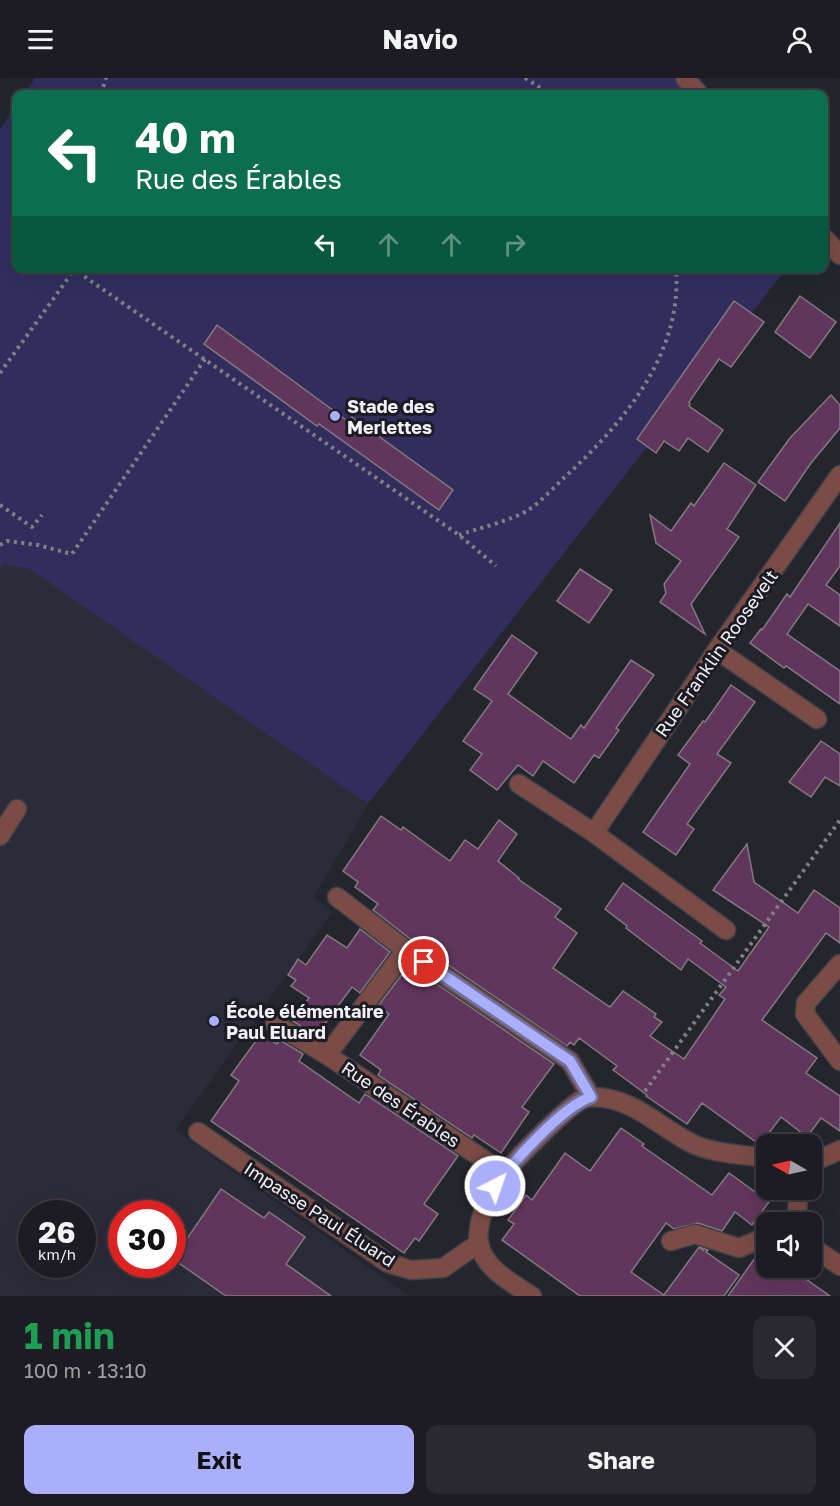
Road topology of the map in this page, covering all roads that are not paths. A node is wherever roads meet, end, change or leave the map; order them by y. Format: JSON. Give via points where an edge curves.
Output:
{"nodes":[{"id":1,"x":685,"y":78,"type":"edge"},
{"id":2,"x":696,"y":90,"type":"edge"},
{"id":3,"x":828,"y":242,"type":"edge"},
{"id":4,"x":840,"y":255,"type":"edge"},
{"id":5,"x":840,"y":475,"type":"edge"},
{"id":6,"x":717,"y":650,"type":"junction"},
{"id":7,"x":817,"y":719,"type":"dead end"},
{"id":8,"x":519,"y":784,"type":"dead end"},
{"id":9,"x":17,"y":809,"type":"dead end"},
{"id":10,"x":594,"y":833,"type":"junction"},
{"id":11,"x":0,"y":836,"type":"edge"},
{"id":12,"x":337,"y":897,"type":"dead end"},
{"id":13,"x":726,"y":930,"type":"dead end"},
{"id":14,"x":406,"y":950,"type":"junction"},
{"id":15,"x":840,"y":964,"type":"edge"},
{"id":16,"x":275,"y":1024,"type":"dead end"},
{"id":17,"x":327,"y":1055,"type":"junction"},
{"id":18,"x":840,"y":1061,"type":"edge"},
{"id":19,"x":591,"y":1097,"type":"junction"},
{"id":20,"x":198,"y":1132,"type":"dead end"},
{"id":21,"x":840,"y":1150,"type":"edge"},
{"id":22,"x":756,"y":1157,"type":"edge"},
{"id":23,"x":822,"y":1158,"type":"edge"},
{"id":24,"x":504,"y":1173,"type":"junction"},
{"id":25,"x":671,"y":1241,"type":"dead end"},
{"id":26,"x":756,"y":1241,"type":"edge"},
{"id":27,"x":479,"y":1243,"type":"junction"},
{"id":28,"x":822,"y":1254,"type":"edge"},
{"id":29,"x":840,"y":1266,"type":"edge"},
{"id":30,"x":532,"y":1296,"type":"edge"}],
"edges":[{"from":1,"to":2,"type":"street"},
{"from":3,"to":4,"type":"street"},
{"from":5,"to":6,"type":"street","name":"Rue Franklin Roosevelt"},
{"from":6,"to":7,"type":"street"},
{"from":6,"to":10,"type":"street","name":"Rue Franklin Roosevelt"},
{"from":8,"to":10,"type":"street"},
{"from":9,"to":11,"type":"street"},
{"from":10,"to":13,"type":"street"},
{"from":12,"to":14,"type":"street"},
{"from":14,"to":17,"type":"street","name":"Rue des Érables"},
{"from":14,"to":19,"type":"street","via":[[570,1061]]},
{"from":15,"to":18,"type":"street","via":[[806,1003],[805,1014]]},
{"from":16,"to":17,"type":"street","name":"Rue des Érables"},
{"from":17,"to":24,"type":"street","name":"Rue des Érables"},
{"from":19,"to":22,"type":"street","via":[[634,1106],[693,1144]]},
{"from":19,"to":24,"type":"street","via":[[580,1100]]},
{"from":20,"to":27,"type":"street","name":"Impasse Paul Éluard","via":[[388,1263],[411,1270],[443,1268]]},
{"from":21,"to":23,"type":"street"},
{"from":24,"to":27,"type":"street","via":[[482,1213]]},
{"from":25,"to":26,"type":"street","via":[[695,1234],[739,1248]]},
{"from":27,"to":30,"type":"street","via":[[489,1265]]},
{"from":28,"to":29,"type":"street"}]}
